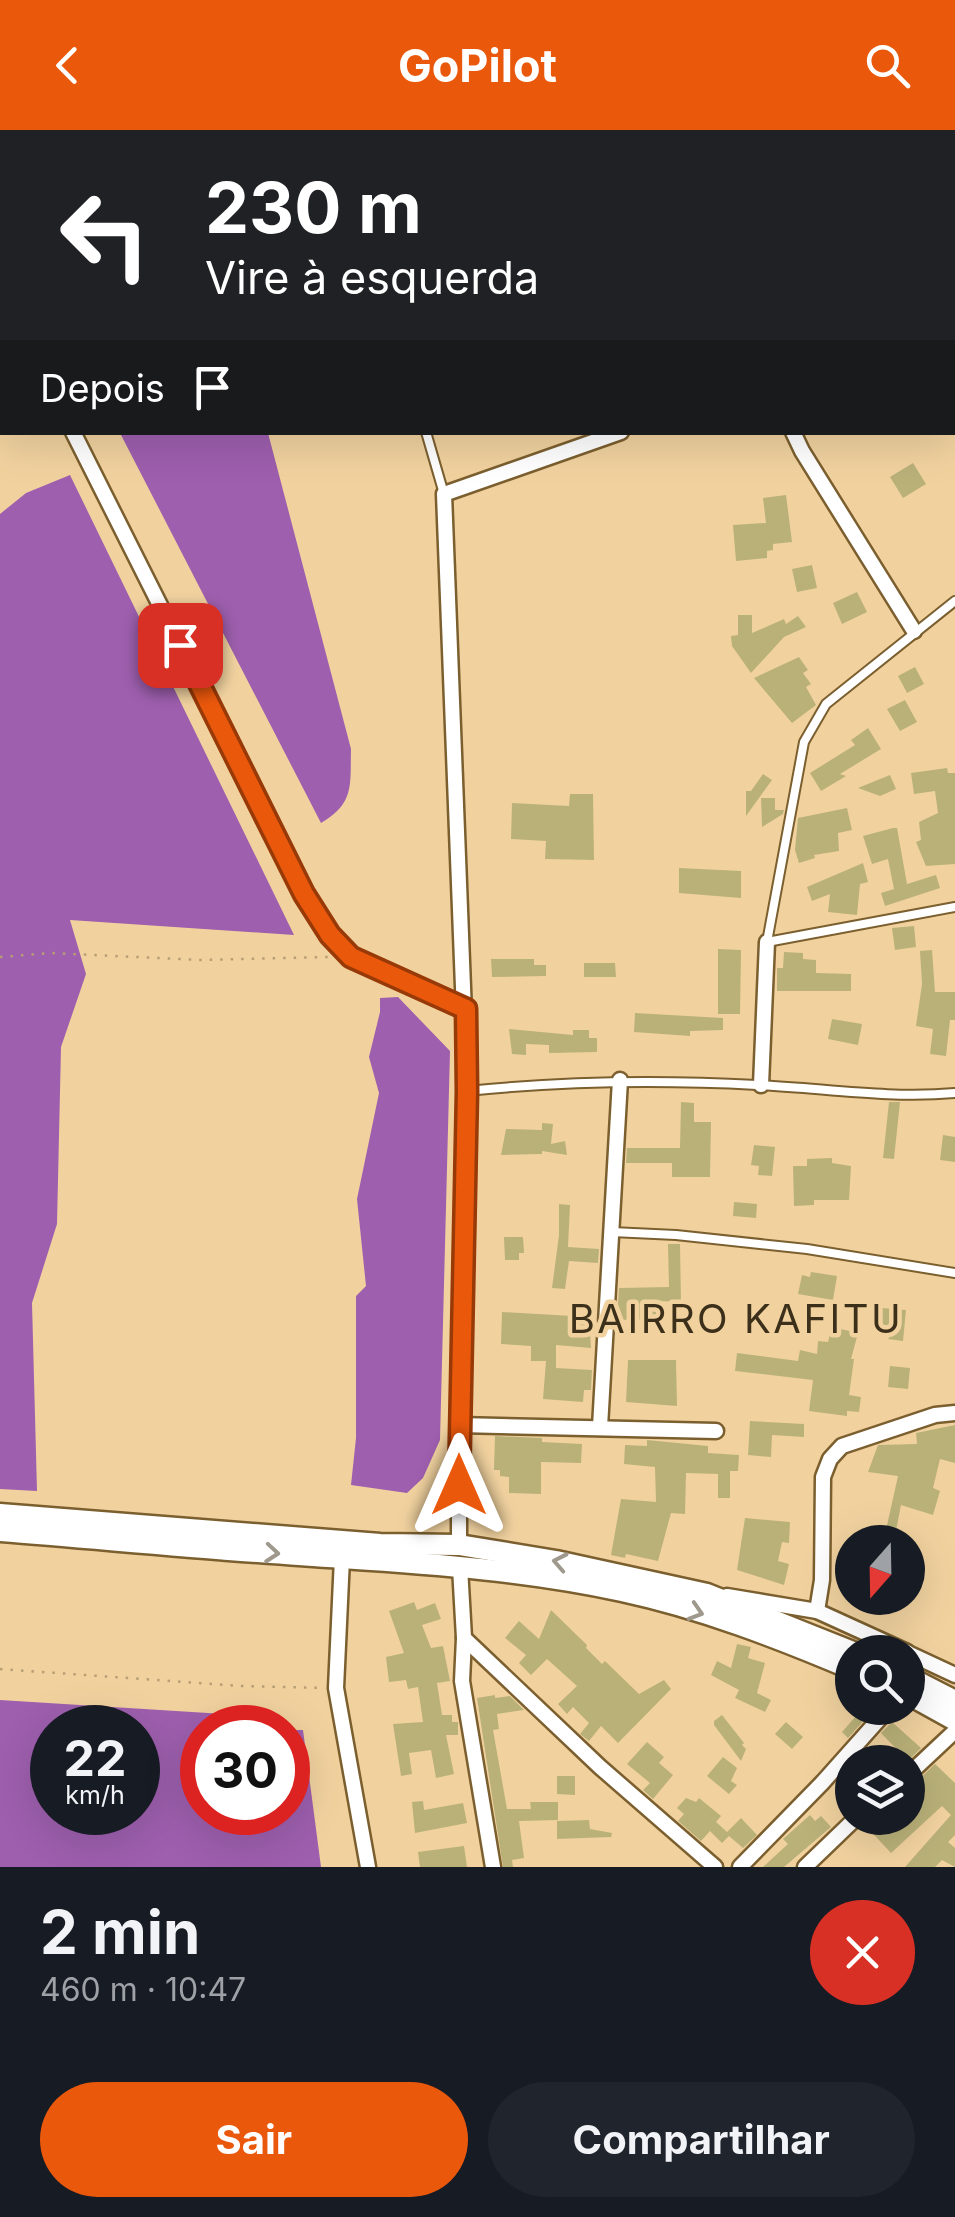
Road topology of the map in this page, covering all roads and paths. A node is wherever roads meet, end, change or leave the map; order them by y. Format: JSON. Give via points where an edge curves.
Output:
{"nodes":[{"id":1,"x":74,"y":435,"type":"edge"},
{"id":2,"x":427,"y":435,"type":"edge"},
{"id":3,"x":611,"y":435,"type":"edge"},
{"id":4,"x":795,"y":435,"type":"edge"},
{"id":5,"x":444,"y":494,"type":"junction"},
{"id":6,"x":955,"y":601,"type":"edge"},
{"id":7,"x":914,"y":631,"type":"junction"},
{"id":8,"x":955,"y":907,"type":"edge"},
{"id":9,"x":767,"y":942,"type":"junction"},
{"id":10,"x":0,"y":956,"type":"edge"},
{"id":11,"x":351,"y":957,"type":"junction"},
{"id":12,"x":466,"y":1009,"type":"junction"},
{"id":13,"x":620,"y":1080,"type":"junction"},
{"id":14,"x":761,"y":1085,"type":"junction"},
{"id":15,"x":467,"y":1091,"type":"junction"},
{"id":16,"x":955,"y":1092,"type":"edge"},
{"id":17,"x":609,"y":1232,"type":"junction"},
{"id":18,"x":955,"y":1273,"type":"edge"},
{"id":19,"x":955,"y":1413,"type":"edge"},
{"id":20,"x":459,"y":1425,"type":"junction"},
{"id":21,"x":600,"y":1428,"type":"junction"},
{"id":22,"x":716,"y":1431,"type":"dead end"},
{"id":23,"x":0,"y":1514,"type":"edge"},
{"id":24,"x":0,"y":1531,"type":"edge"},
{"id":25,"x":459,"y":1545,"type":"junction"},
{"id":26,"x":342,"y":1558,"type":"junction"},
{"id":27,"x":460,"y":1567,"type":"junction"},
{"id":28,"x":706,"y":1594,"type":"junction"},
{"id":29,"x":817,"y":1611,"type":"junction"},
{"id":30,"x":868,"y":1635,"type":"edge"},
{"id":31,"x":464,"y":1638,"type":"junction"},
{"id":32,"x":835,"y":1645,"type":"edge"},
{"id":33,"x":925,"y":1661,"type":"edge"},
{"id":34,"x":835,"y":1663,"type":"edge"},
{"id":35,"x":0,"y":1669,"type":"edge"},
{"id":36,"x":955,"y":1675,"type":"edge"},
{"id":37,"x":925,"y":1686,"type":"edge"},
{"id":38,"x":336,"y":1688,"type":"junction"},
{"id":39,"x":955,"y":1701,"type":"edge"},
{"id":40,"x":925,"y":1703,"type":"edge"},
{"id":41,"x":955,"y":1720,"type":"edge"},
{"id":42,"x":875,"y":1725,"type":"edge"},
{"id":43,"x":955,"y":1731,"type":"edge"},
{"id":44,"x":925,"y":1759,"type":"edge"},
{"id":45,"x":838,"y":1835,"type":"edge"},
{"id":46,"x":368,"y":1867,"type":"edge"},
{"id":47,"x":493,"y":1867,"type":"edge"},
{"id":48,"x":715,"y":1867,"type":"edge"},
{"id":49,"x":740,"y":1867,"type":"edge"},
{"id":50,"x":805,"y":1867,"type":"edge"}],
"edges":[{"from":1,"to":11,"type":"street","via":[[304,894]]},
{"from":2,"to":5,"type":"lane"},
{"from":3,"to":5,"type":"street"},
{"from":4,"to":7,"type":"street"},
{"from":5,"to":12,"type":"street"},
{"from":6,"to":7,"type":"lane"},
{"from":7,"to":9,"type":"lane","via":[[826,704],[804,742]]},
{"from":8,"to":9,"type":"lane"},
{"from":9,"to":14,"type":"street"},
{"from":10,"to":11,"type":"path"},
{"from":11,"to":12,"type":"street"},
{"from":12,"to":15,"type":"street"},
{"from":13,"to":14,"type":"lane"},
{"from":13,"to":15,"type":"lane"},
{"from":13,"to":17,"type":"street"},
{"from":14,"to":16,"type":"lane","via":[[888,1096]]},
{"from":15,"to":20,"type":"street"},
{"from":17,"to":18,"type":"lane","via":[[807,1250]]},
{"from":17,"to":21,"type":"street"},
{"from":19,"to":29,"type":"street","via":[[842,1446],[830,1459],[822,1477]]},
{"from":20,"to":21,"type":"street"},
{"from":20,"to":25,"type":"street"},
{"from":21,"to":22,"type":"street"},
{"from":23,"to":25,"type":"main road"},
{"from":24,"to":26,"type":"main road","one_way":true},
{"from":28,"to":25,"type":"main road","one_way":true},
{"from":26,"to":27,"type":"main road"},
{"from":26,"to":38,"type":"street"},
{"from":27,"to":31,"type":"street"},
{"from":27,"to":34,"type":"main road","one_way":true,"via":[[623,1591]]},
{"from":28,"to":29,"type":"street"},
{"from":28,"to":32,"type":"main road"},
{"from":29,"to":30,"type":"street"},
{"from":31,"to":47,"type":"street","via":[[462,1681]]},
{"from":31,"to":48,"type":"street"},
{"from":33,"to":36,"type":"street"},
{"from":35,"to":38,"type":"path"},
{"from":37,"to":39,"type":"main road"},
{"from":38,"to":46,"type":"street"},
{"from":40,"to":41,"type":"main road"},
{"from":42,"to":49,"type":"street"},
{"from":43,"to":44,"type":"street"},
{"from":45,"to":50,"type":"street"}]}
